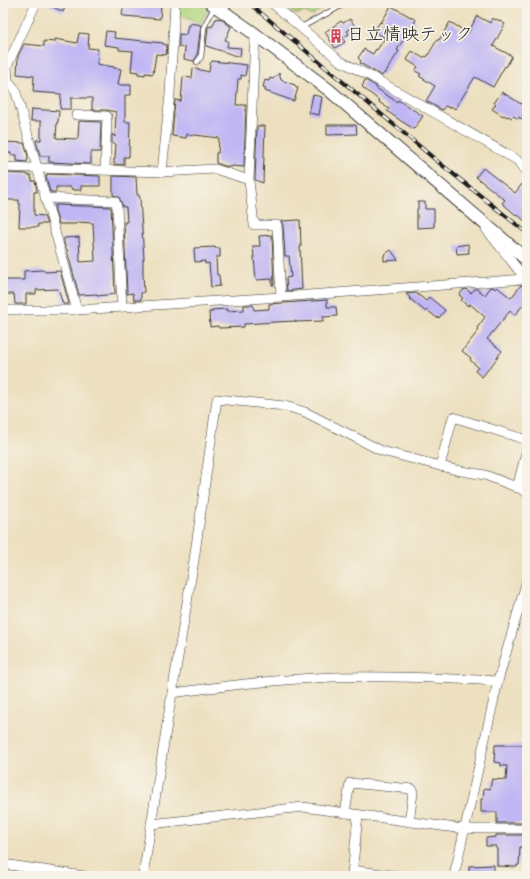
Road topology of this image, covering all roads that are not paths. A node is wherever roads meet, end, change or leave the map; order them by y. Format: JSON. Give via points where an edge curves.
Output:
{"nodes":[{"id":1,"x":36,"y":3,"type":"edge"},
{"id":2,"x":175,"y":3,"type":"edge"},
{"id":3,"x":272,"y":3,"type":"edge"},
{"id":4,"x":346,"y":3,"type":"edge"},
{"id":5,"x":213,"y":5,"type":"edge"},
{"id":6,"x":300,"y":28,"type":"junction"},
{"id":7,"x":255,"y":34,"type":"junction"},
{"id":8,"x":197,"y":62,"type":"dead end"},
{"id":9,"x":76,"y":115,"type":"dead end"},
{"id":10,"x":3,"y":167,"type":"edge"},
{"id":11,"x":37,"y":168,"type":"junction"},
{"id":12,"x":105,"y":170,"type":"junction"},
{"id":13,"x":162,"y":172,"type":"junction"},
{"id":14,"x":527,"y":173,"type":"edge"},
{"id":15,"x":249,"y":180,"type":"junction"},
{"id":16,"x":45,"y":198,"type":"junction"},
{"id":17,"x":477,"y":217,"type":"junction"},
{"id":18,"x":527,"y":260,"type":"edge"},
{"id":19,"x":526,"y":280,"type":"edge"},
{"id":20,"x":281,"y":297,"type":"junction"},
{"id":21,"x":122,"y":307,"type":"junction"},
{"id":22,"x":3,"y":310,"type":"edge"},
{"id":23,"x":77,"y":310,"type":"junction"},
{"id":24,"x":527,"y":440,"type":"edge"},
{"id":25,"x":527,"y":449,"type":"edge"},
{"id":26,"x":440,"y":466,"type":"junction"},
{"id":27,"x":517,"y":488,"type":"junction"},
{"id":28,"x":527,"y":493,"type":"edge"},
{"id":29,"x":527,"y":580,"type":"edge"},
{"id":30,"x":523,"y":608,"type":"edge"},
{"id":31,"x":498,"y":681,"type":"junction"},
{"id":32,"x":172,"y":693,"type":"junction"},
{"id":33,"x":345,"y":813,"type":"junction"},
{"id":34,"x":358,"y":815,"type":"junction"},
{"id":35,"x":409,"y":822,"type":"junction"},
{"id":36,"x":151,"y":824,"type":"junction"},
{"id":37,"x":464,"y":828,"type":"junction"},
{"id":38,"x":527,"y":829,"type":"edge"},
{"id":39,"x":3,"y":864,"type":"edge"},
{"id":40,"x":352,"y":873,"type":"edge"},
{"id":41,"x":84,"y":876,"type":"edge"},
{"id":42,"x":143,"y":876,"type":"edge"},
{"id":43,"x":397,"y":876,"type":"edge"},
{"id":44,"x":454,"y":876,"type":"edge"}],
"edges":[{"from":1,"to":11,"type":"street","via":[[7,66],[8,81],[15,89]]},
{"from":2,"to":13,"type":"street"},
{"from":3,"to":6,"type":"street"},
{"from":4,"to":6,"type":"lane"},
{"from":5,"to":7,"type":"street"},
{"from":5,"to":8,"type":"lane","via":[[204,27],[201,57]]},
{"from":6,"to":14,"type":"street","via":[[340,61],[379,80],[517,160]]},
{"from":7,"to":15,"type":"street"},
{"from":7,"to":17,"type":"street","via":[[329,90]]},
{"from":9,"to":12,"type":"street","via":[[107,116]]},
{"from":10,"to":11,"type":"street"},
{"from":11,"to":12,"type":"street"},
{"from":11,"to":16,"type":"street"},
{"from":12,"to":13,"type":"street"},
{"from":13,"to":15,"type":"street","via":[[215,169]]},
{"from":15,"to":20,"type":"street","via":[[254,225],[277,225]]},
{"from":16,"to":21,"type":"street","via":[[115,201]]},
{"from":16,"to":23,"type":"street"},
{"from":17,"to":18,"type":"street"},
{"from":17,"to":19,"type":"street"},
{"from":19,"to":20,"type":"street"},
{"from":20,"to":21,"type":"street"},
{"from":21,"to":23,"type":"street"},
{"from":22,"to":23,"type":"street"},
{"from":24,"to":26,"type":"street","via":[[453,417]]},
{"from":25,"to":27,"type":"street"},
{"from":26,"to":27,"type":"street","via":[[485,475]]},
{"from":26,"to":32,"type":"street","via":[[382,451],[305,412],[284,406],[217,399]]},
{"from":27,"to":28,"type":"street"},
{"from":29,"to":30,"type":"street"},
{"from":30,"to":31,"type":"street"},
{"from":31,"to":32,"type":"street","via":[[398,677],[332,678]]},
{"from":31,"to":37,"type":"street"},
{"from":32,"to":36,"type":"street"},
{"from":33,"to":34,"type":"street"},
{"from":33,"to":35,"type":"street","via":[[350,783],[412,789]]},
{"from":33,"to":36,"type":"street","via":[[303,807]]},
{"from":34,"to":35,"type":"street"},
{"from":34,"to":40,"type":"street"},
{"from":35,"to":37,"type":"street"},
{"from":36,"to":42,"type":"street"},
{"from":37,"to":38,"type":"street"},
{"from":37,"to":44,"type":"street"},
{"from":39,"to":41,"type":"street"},
{"from":40,"to":43,"type":"street"}]}
